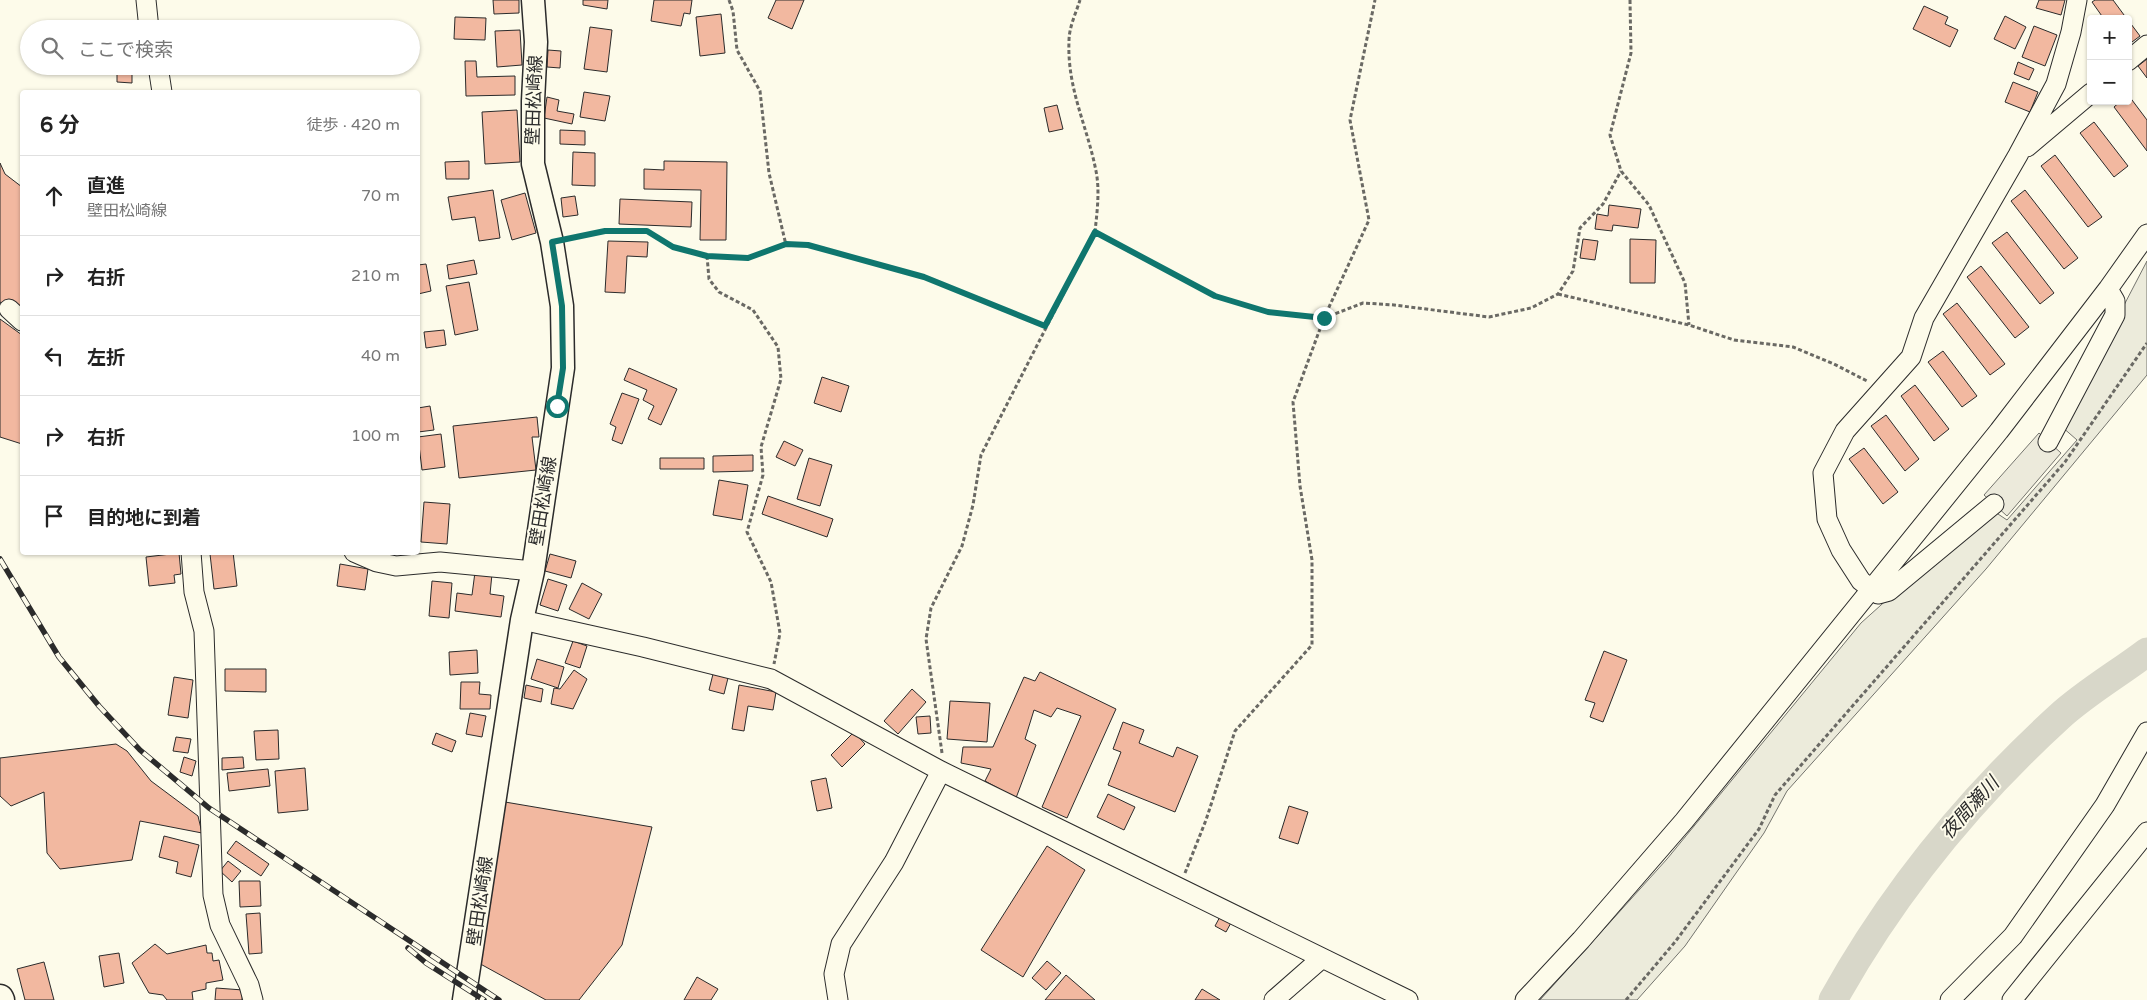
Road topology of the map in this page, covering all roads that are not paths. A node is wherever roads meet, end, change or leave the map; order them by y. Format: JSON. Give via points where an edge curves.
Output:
{"nodes":[{"id":1,"x":146,"y":0,"type":"edge"},
{"id":2,"x":533,"y":0,"type":"edge"},
{"id":3,"x":2077,"y":0,"type":"edge"},
{"id":4,"x":148,"y":20,"type":"edge"},
{"id":5,"x":2147,"y":45,"type":"edge"},
{"id":6,"x":2129,"y":60,"type":"edge"},
{"id":7,"x":159,"y":75,"type":"edge"},
{"id":8,"x":162,"y":90,"type":"edge"},
{"id":9,"x":2087,"y":96,"type":"edge"},
{"id":10,"x":2018,"y":155,"type":"junction"},
{"id":11,"x":2147,"y":234,"type":"edge"},
{"id":12,"x":2108,"y":289,"type":"junction"},
{"id":13,"x":2048,"y":442,"type":"dead end"},
{"id":14,"x":1994,"y":504,"type":"dead end"},
{"id":15,"x":191,"y":555,"type":"edge"},
{"id":16,"x":361,"y":555,"type":"edge"},
{"id":17,"x":532,"y":571,"type":"junction"},
{"id":18,"x":1871,"y":589,"type":"junction"},
{"id":19,"x":522,"y":620,"type":"junction"},
{"id":20,"x":2147,"y":732,"type":"edge"},
{"id":21,"x":941,"y":771,"type":"junction"},
{"id":22,"x":2147,"y":832,"type":"edge"},
{"id":23,"x":1322,"y":958,"type":"junction"},
{"id":24,"x":253,"y":1000,"type":"edge"},
{"id":25,"x":464,"y":1000,"type":"edge"},
{"id":26,"x":838,"y":1000,"type":"edge"},
{"id":27,"x":1274,"y":1000,"type":"edge"},
{"id":28,"x":1408,"y":1000,"type":"edge"},
{"id":29,"x":1526,"y":1000,"type":"edge"},
{"id":30,"x":1950,"y":1000,"type":"edge"},
{"id":31,"x":2012,"y":1000,"type":"edge"}],
"edges":[{"from":1,"to":4,"type":"street"},
{"from":2,"to":17,"type":"main road","name":"壁田松崎線","via":[[536,42],[532,164],[552,242],[562,306],[563,368]]},
{"from":3,"to":10,"type":"street","via":[[2056,84]]},
{"from":5,"to":6,"type":"street"},
{"from":7,"to":8,"type":"street"},
{"from":9,"to":10,"type":"street"},
{"from":10,"to":18,"type":"street","via":[[1924,318],[1911,357],[1845,431],[1823,473],[1826,520],[1861,581]]},
{"from":11,"to":12,"type":"street"},
{"from":12,"to":13,"type":"street","via":[[2115,301],[2115,315]]},
{"from":12,"to":18,"type":"street"},
{"from":14,"to":18,"type":"street","via":[[1889,591],[1878,594]]},
{"from":15,"to":24,"type":"street","via":[[194,592],[204,631],[213,895],[220,925]]},
{"from":16,"to":17,"type":"street","via":[[396,566],[450,562]]},
{"from":17,"to":19,"type":"main road","name":"壁田松崎線"},
{"from":18,"to":29,"type":"street","via":[[1684,821]]},
{"from":19,"to":21,"type":"street","via":[[652,648],[771,679]]},
{"from":19,"to":25,"type":"main road","name":"壁田松崎線"},
{"from":20,"to":30,"type":"street","via":[[2105,805],[2012,936]]},
{"from":21,"to":23,"type":"street"},
{"from":21,"to":26,"type":"street","via":[[894,862],[841,944],[834,974]]},
{"from":22,"to":31,"type":"street"},
{"from":23,"to":27,"type":"street"},
{"from":23,"to":28,"type":"street"}]}
